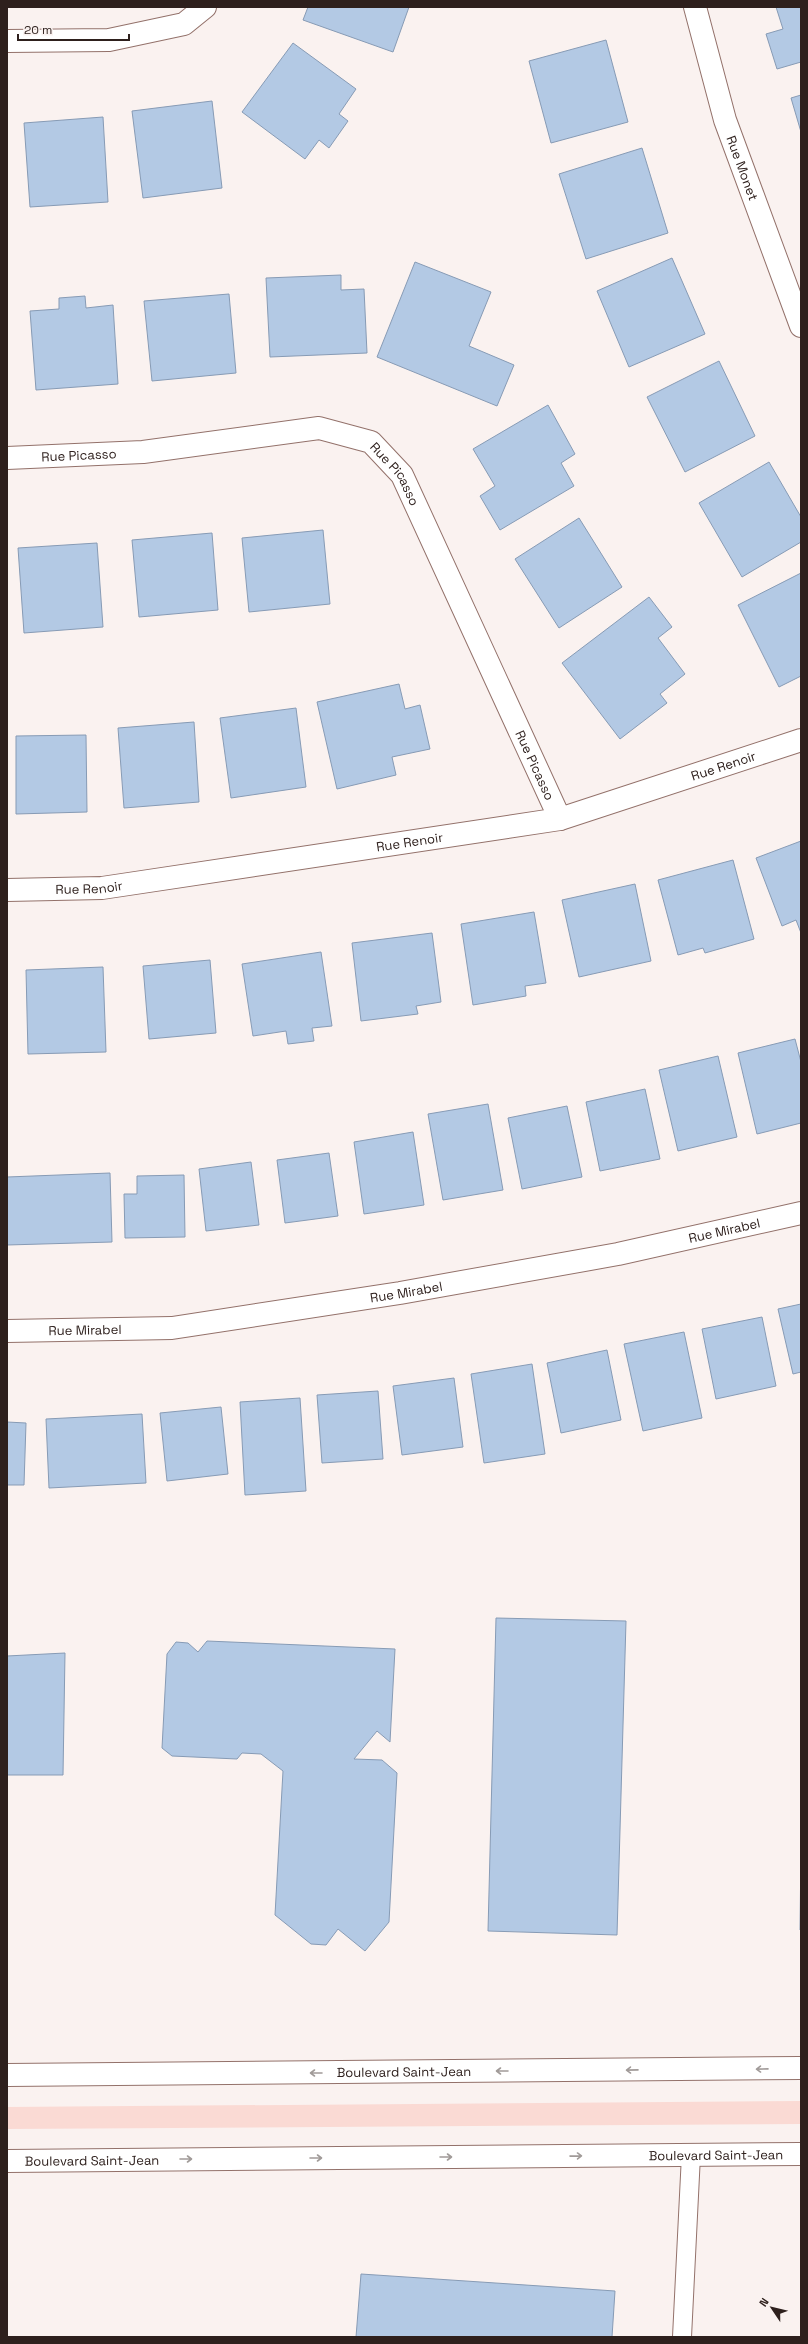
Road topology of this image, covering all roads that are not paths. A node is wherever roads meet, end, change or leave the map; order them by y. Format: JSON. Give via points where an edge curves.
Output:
{"nodes":[{"id":1,"x":206,"y":7,"type":"edge"},
{"id":2,"x":695,"y":7,"type":"edge"},
{"id":3,"x":7,"y":41,"type":"edge"},
{"id":4,"x":801,"y":326,"type":"edge"},
{"id":5,"x":7,"y":458,"type":"edge"},
{"id":6,"x":801,"y":740,"type":"edge"},
{"id":7,"x":560,"y":818,"type":"junction"},
{"id":8,"x":7,"y":890,"type":"edge"},
{"id":9,"x":801,"y":1213,"type":"edge"},
{"id":10,"x":7,"y":1331,"type":"edge"},
{"id":11,"x":801,"y":2068,"type":"edge"},
{"id":12,"x":7,"y":2075,"type":"edge"},
{"id":13,"x":801,"y":2154,"type":"edge"},
{"id":14,"x":691,"y":2155,"type":"junction"},
{"id":15,"x":7,"y":2160,"type":"edge"},
{"id":16,"x":682,"y":2337,"type":"edge"}],
"edges":[{"from":1,"to":3,"type":"street","via":[[184,24],[109,40]]},
{"from":2,"to":4,"type":"street","name":"Rue Monet","via":[[725,120]]},
{"from":5,"to":7,"type":"street","name":"Rue Picasso","via":[[144,452],[319,428],[371,442],[402,475]]},
{"from":6,"to":7,"type":"street","name":"Rue Renoir"},
{"from":7,"to":8,"type":"street","name":"Rue Renoir","via":[[102,888]]},
{"from":9,"to":10,"type":"street","name":"Rue Mirabel","via":[[618,1254],[400,1293],[172,1328]]},
{"from":11,"to":12,"type":"street","name":"Boulevard Saint-Jean","one_way":true},
{"from":13,"to":14,"type":"street","name":"Boulevard Saint-Jean"},
{"from":15,"to":14,"type":"street","name":"Boulevard Saint-Jean","one_way":true},
{"from":14,"to":16,"type":"lane"}]}
